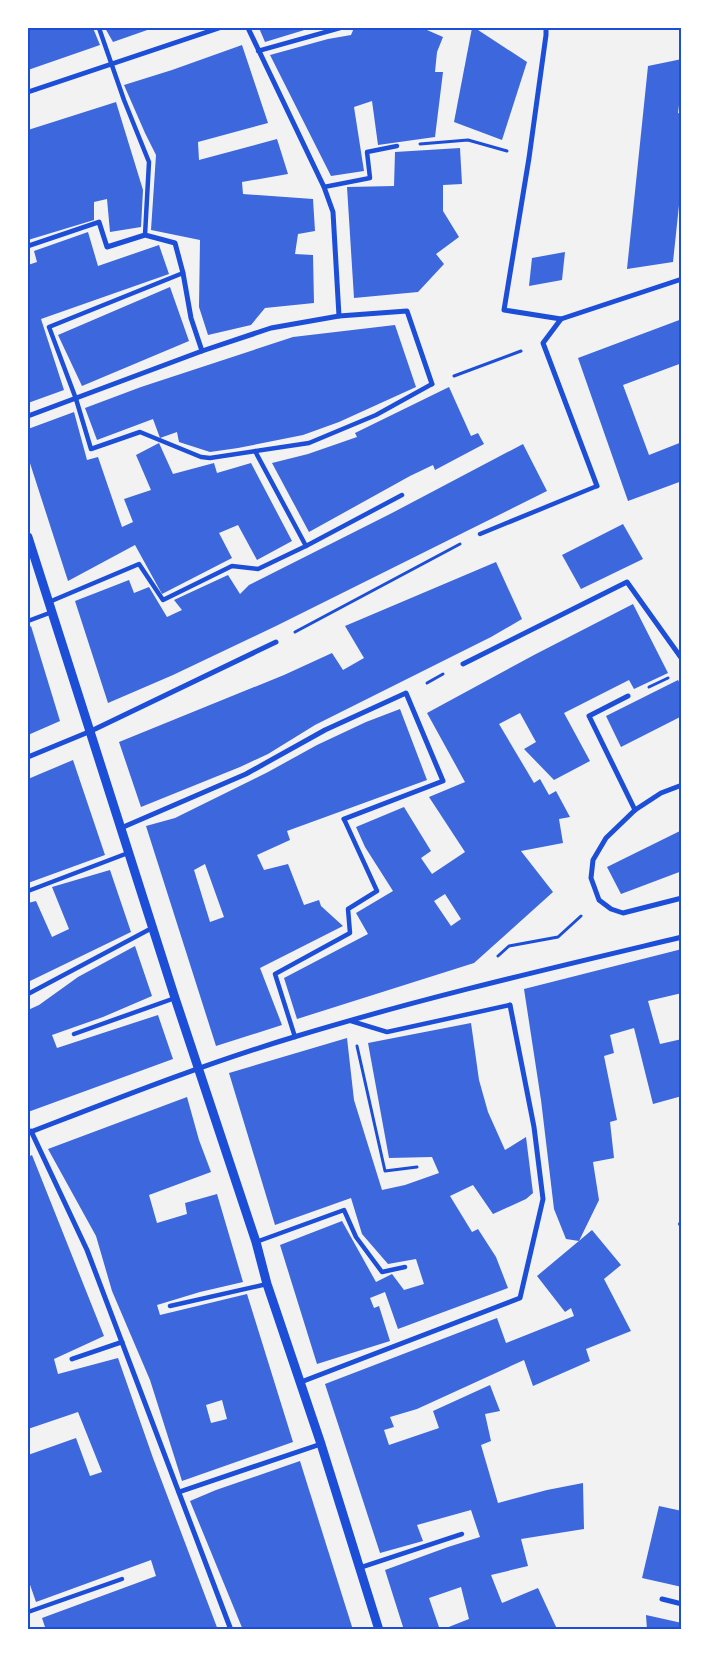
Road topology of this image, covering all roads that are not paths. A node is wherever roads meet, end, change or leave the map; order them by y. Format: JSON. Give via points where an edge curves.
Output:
{"nodes":[{"id":1,"x":98,"y":28,"type":"edge"},
{"id":2,"x":219,"y":28,"type":"edge"},
{"id":3,"x":248,"y":28,"type":"edge"},
{"id":4,"x":340,"y":28,"type":"edge"},
{"id":5,"x":546,"y":28,"type":"edge"},
{"id":6,"x":258,"y":51,"type":"junction"},
{"id":7,"x":112,"y":64,"type":"junction"},
{"id":8,"x":28,"y":92,"type":"edge"},
{"id":9,"x":397,"y":146,"type":"road end"},
{"id":10,"x":324,"y":187,"type":"junction"},
{"id":11,"x":145,"y":235,"type":"junction"},
{"id":12,"x":28,"y":246,"type":"edge"},
{"id":13,"x":183,"y":273,"type":"junction"},
{"id":14,"x":682,"y":279,"type":"edge"},
{"id":15,"x":339,"y":316,"type":"junction"},
{"id":16,"x":561,"y":320,"type":"junction"},
{"id":17,"x":202,"y":351,"type":"junction"},
{"id":18,"x":432,"y":384,"type":"joint"},
{"id":19,"x":76,"y":399,"type":"junction"},
{"id":20,"x":28,"y":416,"type":"edge"},
{"id":21,"x":256,"y":452,"type":"junction"},
{"id":22,"x":597,"y":486,"type":"joint"},
{"id":23,"x":402,"y":495,"type":"dead end"},
{"id":24,"x":480,"y":534,"type":"road end"},
{"id":25,"x":28,"y":537,"type":"edge"},
{"id":26,"x":306,"y":546,"type":"junction"},
{"id":27,"x":49,"y":602,"type":"junction"},
{"id":28,"x":52,"y":612,"type":"junction"},
{"id":29,"x":28,"y":622,"type":"edge"},
{"id":30,"x":276,"y":642,"type":"road end"},
{"id":31,"x":682,"y":659,"type":"edge"},
{"id":32,"x":463,"y":664,"type":"road end"},
{"id":33,"x":628,"y":696,"type":"road end"},
{"id":34,"x":91,"y":730,"type":"junction"},
{"id":35,"x":28,"y":757,"type":"edge"},
{"id":36,"x":682,"y":785,"type":"edge"},
{"id":37,"x":635,"y":810,"type":"junction"},
{"id":38,"x":344,"y":819,"type":"joint"},
{"id":39,"x":121,"y":828,"type":"junction"},
{"id":40,"x":130,"y":852,"type":"junction"},
{"id":41,"x":28,"y":891,"type":"edge"},
{"id":42,"x":682,"y":898,"type":"edge"},
{"id":43,"x":153,"y":927,"type":"junction"},
{"id":44,"x":682,"y":937,"type":"edge"},
{"id":45,"x":28,"y":994,"type":"edge"},
{"id":46,"x":175,"y":998,"type":"junction"},
{"id":47,"x":510,"y":1005,"type":"joint"},
{"id":48,"x":351,"y":1021,"type":"junction"},
{"id":49,"x":74,"y":1034,"type":"dead end"},
{"id":50,"x":295,"y":1037,"type":"junction"},
{"id":51,"x":199,"y":1068,"type":"junction"},
{"id":52,"x":29,"y":1132,"type":"edge"},
{"id":53,"x":256,"y":1242,"type":"junction"},
{"id":54,"x":405,"y":1267,"type":"dead end"},
{"id":55,"x":267,"y":1284,"type":"junction"},
{"id":56,"x":170,"y":1306,"type":"dead end"},
{"id":57,"x":122,"y":1342,"type":"junction"},
{"id":58,"x":72,"y":1359,"type":"dead end"},
{"id":59,"x":301,"y":1382,"type":"junction"},
{"id":60,"x":322,"y":1444,"type":"junction"},
{"id":61,"x":180,"y":1492,"type":"junction"},
{"id":62,"x":462,"y":1534,"type":"dead end"},
{"id":63,"x":359,"y":1568,"type":"junction"},
{"id":64,"x":122,"y":1579,"type":"dead end"},
{"id":65,"x":662,"y":1599,"type":"dead end"},
{"id":66,"x":682,"y":1604,"type":"edge"},
{"id":67,"x":28,"y":1612,"type":"edge"},
{"id":68,"x":231,"y":1630,"type":"edge"},
{"id":69,"x":379,"y":1630,"type":"edge"}],
"edges":[{"from":1,"to":7,"type":"street"},
{"from":2,"to":7,"type":"street"},
{"from":3,"to":6,"type":"street"},
{"from":4,"to":6,"type":"street"},
{"from":5,"to":16,"type":"street","via":[[504,310]]},
{"from":6,"to":10,"type":"street"},
{"from":7,"to":8,"type":"street"},
{"from":7,"to":11,"type":"street","via":[[149,162]]},
{"from":9,"to":10,"type":"street","via":[[367,152],[370,178]]},
{"from":10,"to":15,"type":"street","via":[[333,212]]},
{"from":11,"to":12,"type":"street","via":[[107,247],[99,222]]},
{"from":11,"to":13,"type":"street","via":[[175,243]]},
{"from":13,"to":17,"type":"street","via":[[191,318]]},
{"from":13,"to":19,"type":"street","via":[[48,327]]},
{"from":14,"to":16,"type":"street"},
{"from":15,"to":17,"type":"street","via":[[271,328]]},
{"from":15,"to":18,"type":"street","via":[[407,311]]},
{"from":16,"to":22,"type":"street","via":[[543,343]]},
{"from":17,"to":19,"type":"street"},
{"from":18,"to":21,"type":"street","via":[[376,415],[309,443]]},
{"from":19,"to":20,"type":"street"},
{"from":19,"to":21,"type":"street","via":[[92,449],[140,432],[201,457]]},
{"from":21,"to":26,"type":"street"},
{"from":22,"to":24,"type":"street"},
{"from":23,"to":26,"type":"street"},
{"from":25,"to":27,"type":"street"},
{"from":26,"to":27,"type":"street","via":[[258,569],[232,566],[163,600],[139,564]]},
{"from":27,"to":28,"type":"street"},
{"from":28,"to":29,"type":"street"},
{"from":28,"to":34,"type":"street"},
{"from":30,"to":34,"type":"street"},
{"from":31,"to":32,"type":"street","via":[[627,582]]},
{"from":33,"to":37,"type":"street","via":[[589,716]]},
{"from":34,"to":35,"type":"street"},
{"from":34,"to":39,"type":"street"},
{"from":36,"to":37,"type":"street","via":[[661,793]]},
{"from":37,"to":42,"type":"street","via":[[606,838],[593,860],[591,878],[599,900],[623,913]]},
{"from":38,"to":39,"type":"street","via":[[443,780],[406,694],[325,730],[246,774]]},
{"from":38,"to":50,"type":"street","via":[[377,891],[348,909],[350,933],[275,974]]},
{"from":39,"to":40,"type":"street"},
{"from":40,"to":41,"type":"street"},
{"from":40,"to":43,"type":"street"},
{"from":43,"to":45,"type":"street"},
{"from":43,"to":46,"type":"street"},
{"from":44,"to":48,"type":"street"},
{"from":46,"to":49,"type":"street"},
{"from":46,"to":51,"type":"street"},
{"from":47,"to":48,"type":"street","via":[[387,1032]]},
{"from":47,"to":59,"type":"street","via":[[534,1128],[543,1199],[520,1298]]},
{"from":48,"to":50,"type":"street"},
{"from":50,"to":51,"type":"street"},
{"from":51,"to":52,"type":"street"},
{"from":51,"to":53,"type":"street"},
{"from":52,"to":57,"type":"street","via":[[87,1250]]},
{"from":53,"to":54,"type":"street","via":[[344,1210],[356,1237],[382,1272]]},
{"from":53,"to":55,"type":"street"},
{"from":55,"to":56,"type":"street"},
{"from":55,"to":59,"type":"street"},
{"from":57,"to":58,"type":"street"},
{"from":57,"to":61,"type":"street"},
{"from":59,"to":60,"type":"street"},
{"from":60,"to":61,"type":"street"},
{"from":60,"to":63,"type":"street"},
{"from":61,"to":68,"type":"street"},
{"from":62,"to":63,"type":"street"},
{"from":63,"to":69,"type":"street"},
{"from":64,"to":67,"type":"street"},
{"from":65,"to":66,"type":"street"}]}
